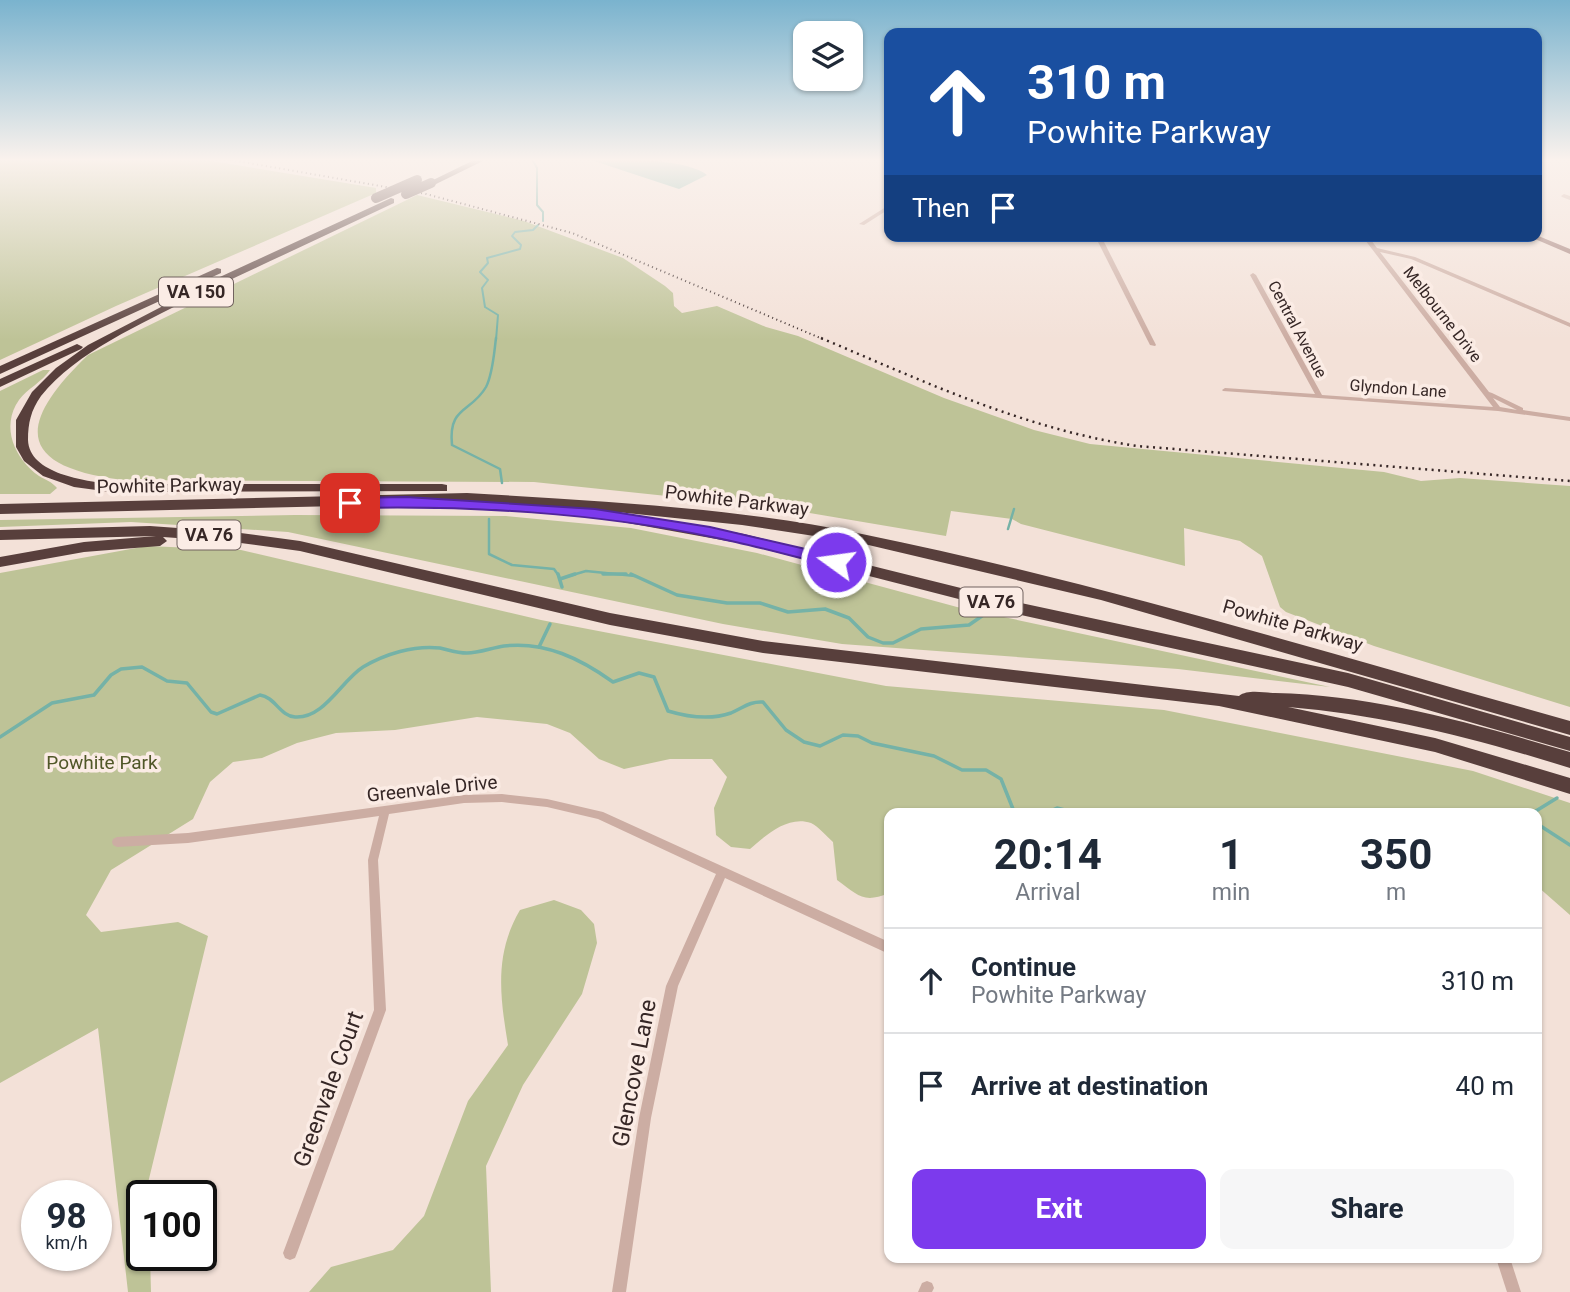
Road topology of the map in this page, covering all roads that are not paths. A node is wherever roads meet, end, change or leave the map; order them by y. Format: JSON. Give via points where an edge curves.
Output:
{"nodes":[{"id":1,"x":333,"y":219,"type":"edge"},
{"id":2,"x":349,"y":219,"type":"edge"},
{"id":3,"x":869,"y":219,"type":"edge"},
{"id":4,"x":862,"y":224,"type":"dead end"},
{"id":5,"x":1542,"y":235,"type":"edge"},
{"id":6,"x":1542,"y":240,"type":"edge"},
{"id":7,"x":1101,"y":242,"type":"edge"},
{"id":8,"x":1370,"y":242,"type":"edge"},
{"id":9,"x":1570,"y":247,"type":"edge"},
{"id":10,"x":1375,"y":249,"type":"junction"},
{"id":11,"x":1570,"y":252,"type":"edge"},
{"id":12,"x":1253,"y":275,"type":"dead end"},
{"id":13,"x":207,"y":281,"type":"junction"},
{"id":14,"x":1570,"y":325,"type":"edge"},
{"id":15,"x":1153,"y":345,"type":"dead end"},
{"id":16,"x":0,"y":368,"type":"edge"},
{"id":17,"x":0,"y":383,"type":"edge"},
{"id":18,"x":1225,"y":390,"type":"dead end"},
{"id":19,"x":1485,"y":392,"type":"junction"},
{"id":20,"x":1319,"y":396,"type":"junction"},
{"id":21,"x":1498,"y":409,"type":"junction"},
{"id":22,"x":1534,"y":413,"type":"junction"},
{"id":23,"x":1570,"y":419,"type":"edge"},
{"id":24,"x":406,"y":502,"type":"junction"},
{"id":25,"x":0,"y":509,"type":"edge"},
{"id":26,"x":0,"y":535,"type":"edge"},
{"id":27,"x":860,"y":538,"type":"junction"},
{"id":28,"x":0,"y":562,"type":"edge"},
{"id":29,"x":414,"y":571,"type":"junction"},
{"id":30,"x":1219,"y":699,"type":"junction"},
{"id":31,"x":1570,"y":728,"type":"edge"},
{"id":32,"x":1570,"y":744,"type":"edge"},
{"id":33,"x":1570,"y":760,"type":"edge"},
{"id":34,"x":1570,"y":786,"type":"edge"},
{"id":35,"x":385,"y":810,"type":"junction"},
{"id":36,"x":117,"y":842,"type":"dead end"},
{"id":37,"x":723,"y":871,"type":"junction"},
{"id":38,"x":884,"y":946,"type":"edge"},
{"id":39,"x":290,"y":1253,"type":"dead end"},
{"id":40,"x":1505,"y":1263,"type":"edge"},
{"id":41,"x":619,"y":1292,"type":"edge"},
{"id":42,"x":1514,"y":1292,"type":"edge"}],
"edges":[{"from":1,"to":13,"type":"highway","number":"VA 150","bridge":true},
{"from":2,"to":13,"type":"highway","number":"VA 150","bridge":true},
{"from":3,"to":4,"type":"street"},
{"from":5,"to":9,"type":"main road"},
{"from":6,"to":11,"type":"main road"},
{"from":7,"to":15,"type":"street"},
{"from":8,"to":10,"type":"street","name":"Melbourne Drive"},
{"from":10,"to":14,"type":"street","via":[[1413,258]]},
{"from":10,"to":19,"type":"street","name":"Melbourne Drive"},
{"from":12,"to":20,"type":"street","name":"Central Avenue"},
{"from":13,"to":16,"type":"highway","number":"VA 150"},
{"from":13,"to":17,"type":"highway","number":"VA 150"},
{"from":13,"to":27,"type":"highway","via":[[93,346],[43,384],[29,402],[20,427],[22,447],[34,463],[58,477],[111,488],[474,488],[775,514]]},
{"from":18,"to":20,"type":"street","name":"Glyndon Lane"},
{"from":19,"to":21,"type":"street","name":"Melbourne Drive"},
{"from":19,"to":22,"type":"street"},
{"from":20,"to":21,"type":"street","name":"Glyndon Lane"},
{"from":21,"to":22,"type":"street","name":"Glyndon Lane"},
{"from":22,"to":23,"type":"street","name":"Glyndon Lane"},
{"from":24,"to":25,"type":"highway","name":"Powhite Parkway","number":"VA 76"},
{"from":24,"to":27,"type":"highway","name":"Powhite Parkway","number":"VA 76","via":[[439,497],[588,505],[729,518]]},
{"from":24,"to":32,"type":"highway","number":"VA 76","via":[[595,514],[710,532],[1021,609],[1348,680]]},
{"from":26,"to":29,"type":"highway","number":"VA 76","via":[[108,531],[233,537],[300,546]]},
{"from":27,"to":31,"type":"highway","name":"Powhite Parkway","number":"VA 76","via":[[1113,597]]},
{"from":28,"to":29,"type":"highway","via":[[104,545],[190,541]]},
{"from":29,"to":30,"type":"highway","number":"VA 76","via":[[610,619],[823,657]]},
{"from":30,"to":33,"type":"highway","number":"VA 76","via":[[1290,699],[1377,710]]},
{"from":30,"to":34,"type":"highway","number":"VA 76","via":[[1435,745]]},
{"from":35,"to":36,"type":"street","name":"Greenvale Drive","via":[[188,838]]},
{"from":35,"to":37,"type":"street","name":"Greenvale Drive","via":[[464,799],[547,803],[599,815]]},
{"from":35,"to":39,"type":"street","name":"Greenvale Court","via":[[373,860],[380,1010]]},
{"from":37,"to":38,"type":"street","name":"Greenvale Drive"},
{"from":37,"to":41,"type":"street","name":"Glencove Lane","via":[[672,986],[645,1118]]},
{"from":40,"to":42,"type":"street"}]}
